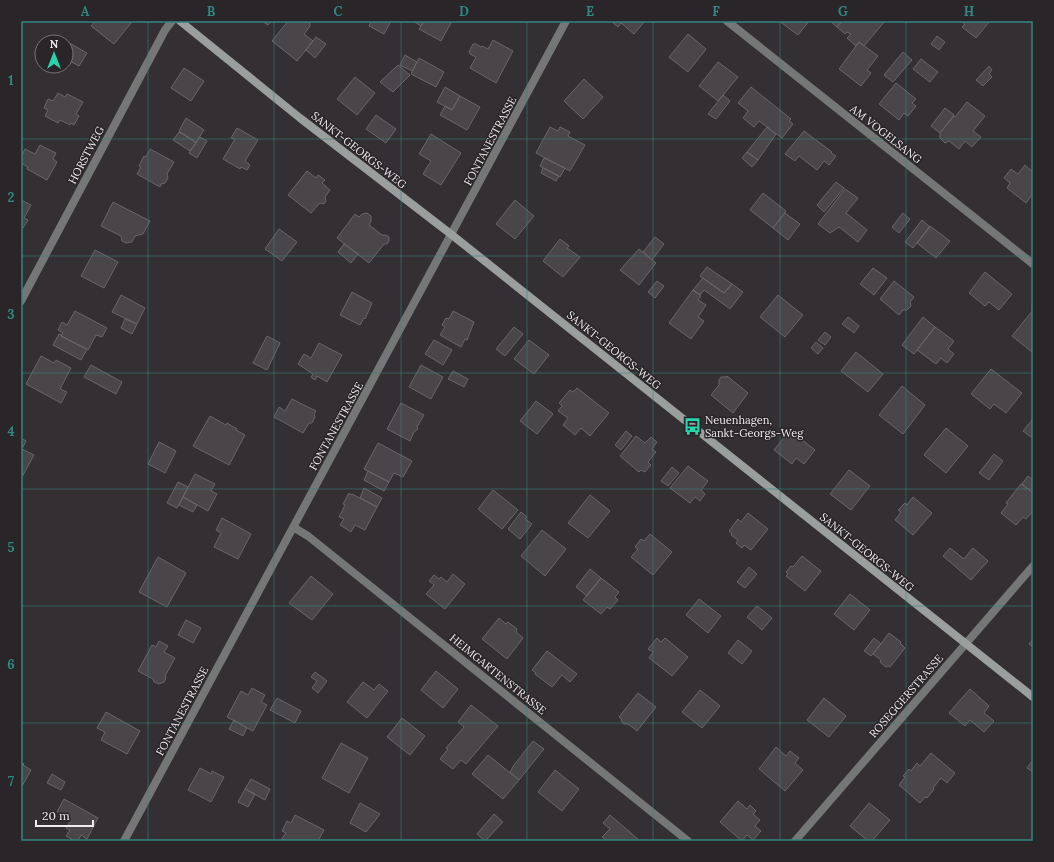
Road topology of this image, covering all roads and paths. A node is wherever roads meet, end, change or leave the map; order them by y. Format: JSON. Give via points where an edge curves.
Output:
{"nodes":[{"id":1,"x":172,"y":21,"type":"edge"},
{"id":2,"x":180,"y":21,"type":"edge"},
{"id":3,"x":566,"y":21,"type":"edge"},
{"id":4,"x":727,"y":21,"type":"edge"},
{"id":5,"x":452,"y":235,"type":"junction"},
{"id":6,"x":1033,"y":264,"type":"edge"},
{"id":7,"x":21,"y":301,"type":"edge"},
{"id":8,"x":293,"y":527,"type":"junction"},
{"id":9,"x":1033,"y":566,"type":"edge"},
{"id":10,"x":966,"y":644,"type":"junction"},
{"id":11,"x":1033,"y":697,"type":"edge"},
{"id":12,"x":124,"y":841,"type":"edge"},
{"id":13,"x":688,"y":841,"type":"edge"},
{"id":14,"x":795,"y":841,"type":"edge"}],
"edges":[{"from":1,"to":7,"type":"street","name":"HORSTWEG"},
{"from":2,"to":5,"type":"street","name":"SANKT-GEORGS-WEG","via":[[300,118]]},
{"from":3,"to":5,"type":"street","name":"FONTANESTRASSE"},
{"from":4,"to":6,"type":"street","name":"AM VOGELSANG"},
{"from":5,"to":8,"type":"street","name":"FONTANESTRASSE"},
{"from":5,"to":10,"type":"street","name":"SANKT-GEORGS-WEG"},
{"from":8,"to":12,"type":"street","name":"FONTANESTRASSE"},
{"from":8,"to":13,"type":"street","name":"HEIMGARTENSTRASSE","via":[[308,536]]},
{"from":9,"to":10,"type":"street","name":"ROSEGGERSTRASSE"},
{"from":10,"to":11,"type":"street","name":"SANKT-GEORGS-WEG"},
{"from":10,"to":14,"type":"street","name":"ROSEGGERSTRASSE"}]}
